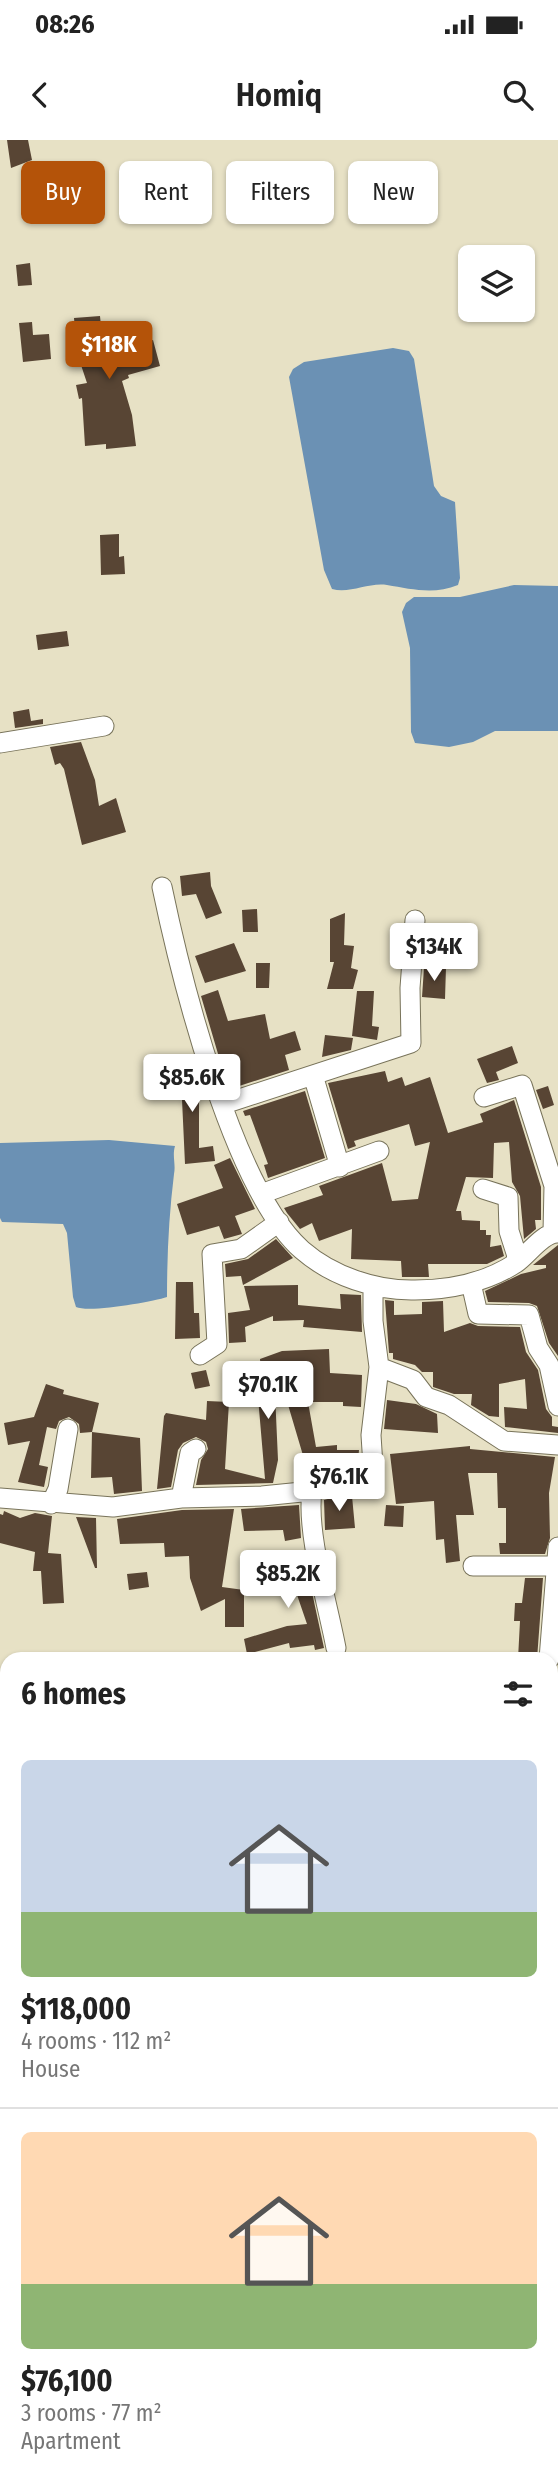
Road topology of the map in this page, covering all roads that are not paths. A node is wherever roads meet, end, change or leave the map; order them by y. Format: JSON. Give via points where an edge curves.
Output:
{"nodes":[{"id":1,"x":104,"y":726,"type":"dead end"},
{"id":2,"x":0,"y":743,"type":"edge"},
{"id":3,"x":162,"y":887,"type":"dead end"},
{"id":4,"x":415,"y":920,"type":"dead end"},
{"id":5,"x":313,"y":1074,"type":"junction"},
{"id":6,"x":484,"y":1097,"type":"dead end"},
{"id":7,"x":224,"y":1104,"type":"junction"},
{"id":8,"x":379,"y":1151,"type":"dead end"},
{"id":9,"x":340,"y":1167,"type":"junction"},
{"id":10,"x":483,"y":1189,"type":"dead end"},
{"id":11,"x":261,"y":1195,"type":"junction"},
{"id":12,"x":279,"y":1222,"type":"junction"},
{"id":13,"x":555,"y":1232,"type":"edge"},
{"id":14,"x":515,"y":1263,"type":"junction"},
{"id":15,"x":471,"y":1283,"type":"junction"},
{"id":16,"x":373,"y":1286,"type":"junction"},
{"id":17,"x":200,"y":1355,"type":"dead end"},
{"id":18,"x":379,"y":1367,"type":"junction"},
{"id":19,"x":558,"y":1406,"type":"edge"},
{"id":20,"x":68,"y":1429,"type":"dead end"},
{"id":21,"x":558,"y":1445,"type":"edge"},
{"id":22,"x":196,"y":1449,"type":"dead end"},
{"id":23,"x":312,"y":1491,"type":"junction"},
{"id":24,"x":0,"y":1497,"type":"edge"},
{"id":25,"x":181,"y":1498,"type":"junction"},
{"id":26,"x":51,"y":1504,"type":"junction"},
{"id":27,"x":558,"y":1546,"type":"edge"},
{"id":28,"x":472,"y":1566,"type":"dead end"},
{"id":29,"x":557,"y":1566,"type":"edge"},
{"id":30,"x":555,"y":1602,"type":"edge"},
{"id":31,"x":336,"y":1648,"type":"dead end"},
{"id":32,"x":550,"y":1652,"type":"edge"}],
"edges":[{"from":1,"to":2,"type":"street"},
{"from":3,"to":7,"type":"street","via":[[186,991]]},
{"from":4,"to":5,"type":"street","via":[[411,1043]]},
{"from":5,"to":7,"type":"street"},
{"from":5,"to":9,"type":"street"},
{"from":6,"to":13,"type":"street","via":[[522,1085],[554,1186]]},
{"from":7,"to":11,"type":"street"},
{"from":8,"to":9,"type":"street"},
{"from":9,"to":11,"type":"street"},
{"from":10,"to":14,"type":"street","via":[[508,1197]]},
{"from":11,"to":12,"type":"street"},
{"from":12,"to":16,"type":"street","via":[[302,1250]]},
{"from":12,"to":17,"type":"street","via":[[241,1250],[212,1254],[218,1344]]},
{"from":13,"to":14,"type":"street"},
{"from":14,"to":15,"type":"street"},
{"from":15,"to":16,"type":"street","via":[[414,1290]]},
{"from":15,"to":19,"type":"street","via":[[478,1314],[529,1315],[538,1348],[549,1365]]},
{"from":16,"to":18,"type":"street"},
{"from":18,"to":21,"type":"street","via":[[413,1380],[426,1397],[459,1410],[505,1441]]},
{"from":18,"to":23,"type":"street","via":[[371,1435],[373,1466],[355,1479]]},
{"from":20,"to":26,"type":"street","via":[[58,1489]]},
{"from":22,"to":25,"type":"street","via":[[190,1453]]},
{"from":23,"to":25,"type":"street"},
{"from":23,"to":31,"type":"street","via":[[314,1539]]},
{"from":24,"to":26,"type":"street"},
{"from":25,"to":26,"type":"street","via":[[113,1507]]},
{"from":27,"to":29,"type":"street"},
{"from":28,"to":29,"type":"street"},
{"from":29,"to":30,"type":"street"},
{"from":30,"to":32,"type":"street"}]}
